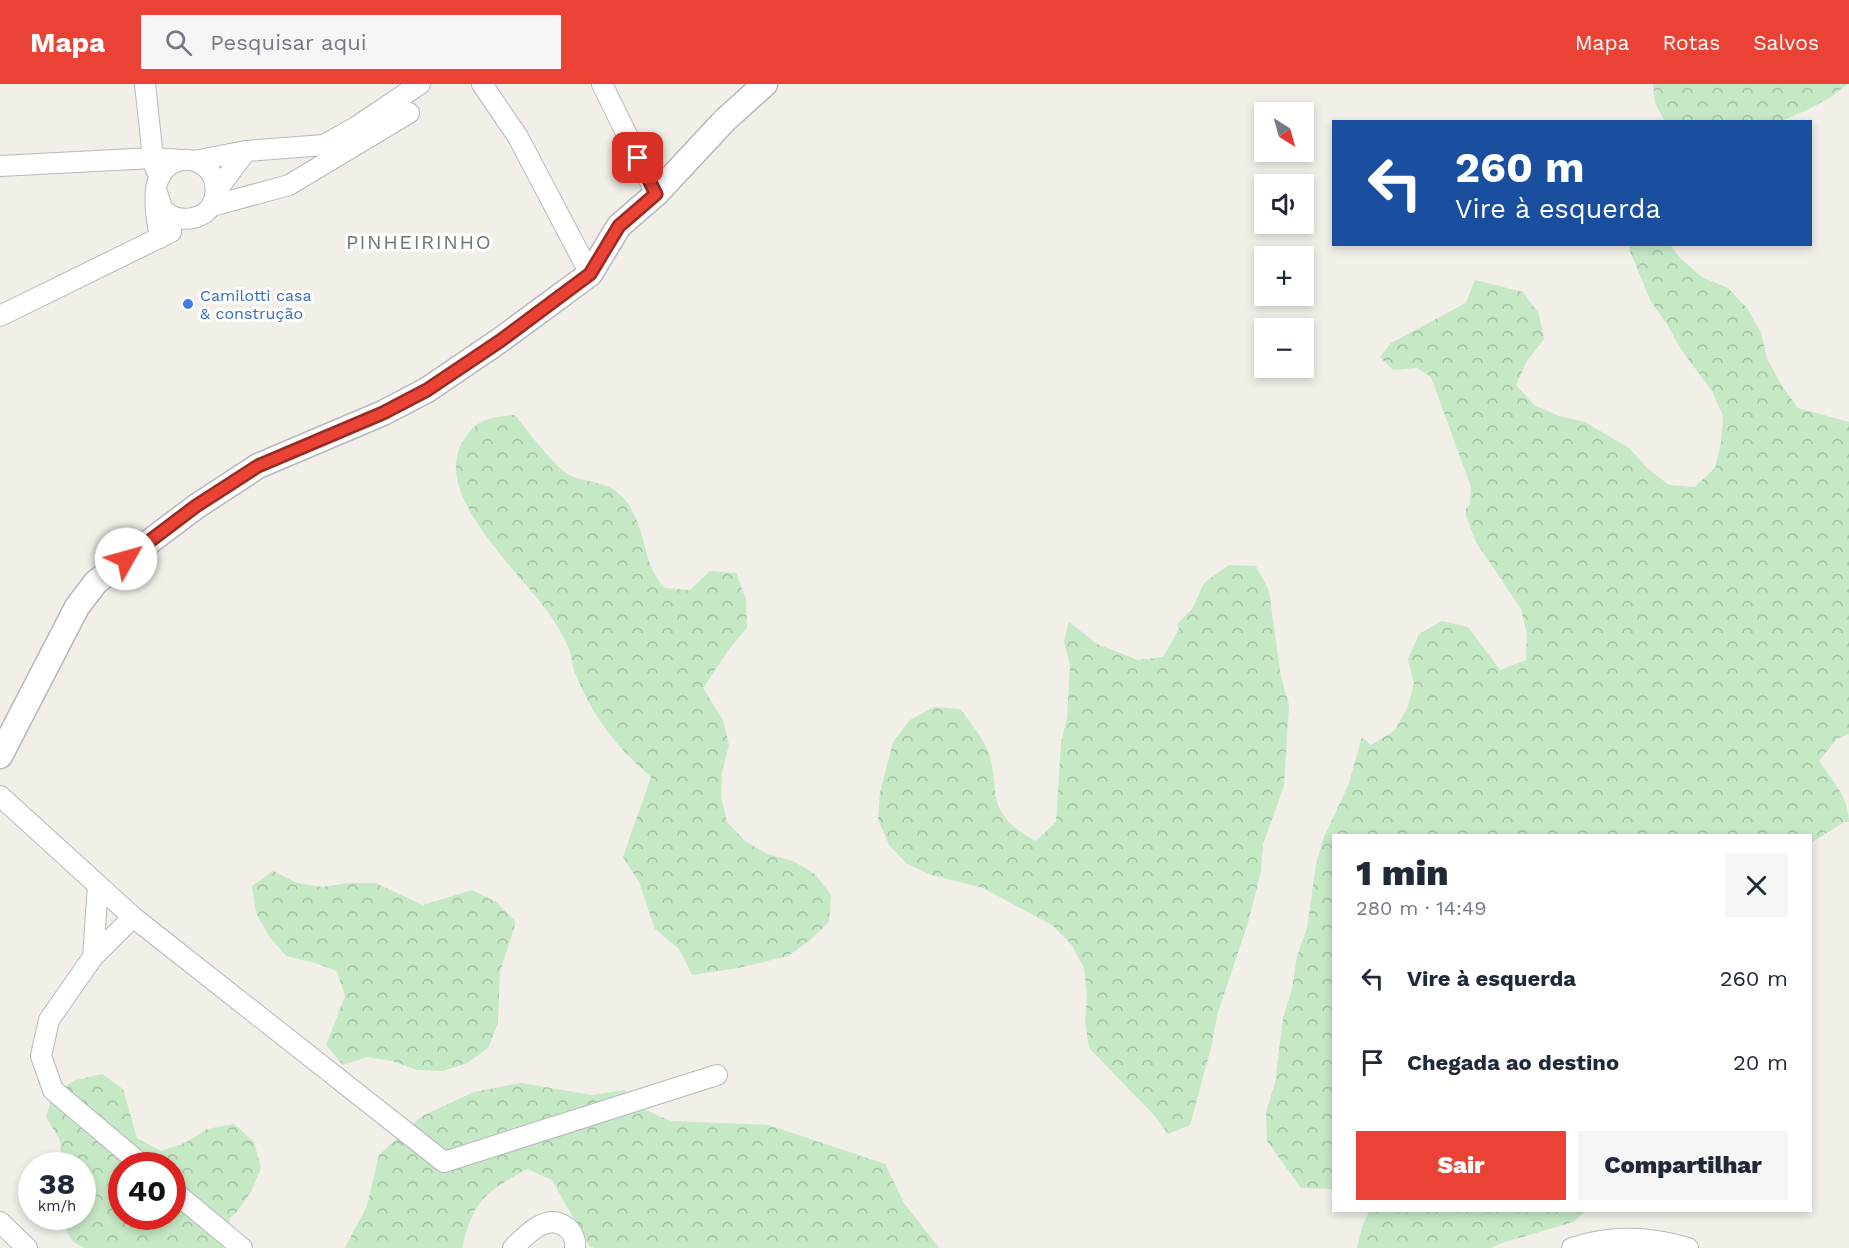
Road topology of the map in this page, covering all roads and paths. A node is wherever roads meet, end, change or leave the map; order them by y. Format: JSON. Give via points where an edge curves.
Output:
{"nodes":[{"id":1,"x":145,"y":84,"type":"edge"},
{"id":2,"x":420,"y":84,"type":"edge"},
{"id":3,"x":482,"y":84,"type":"edge"},
{"id":4,"x":602,"y":84,"type":"edge"},
{"id":5,"x":765,"y":84,"type":"edge"},
{"id":6,"x":409,"y":113,"type":"dead end"},
{"id":7,"x":246,"y":151,"type":"junction"},
{"id":8,"x":153,"y":158,"type":"junction"},
{"id":9,"x":188,"y":160,"type":"junction"},
{"id":10,"x":0,"y":166,"type":"edge"},
{"id":11,"x":158,"y":186,"type":"junction"},
{"id":12,"x":656,"y":194,"type":"junction"},
{"id":13,"x":210,"y":204,"type":"junction"},
{"id":14,"x":159,"y":238,"type":"junction"},
{"id":15,"x":590,"y":274,"type":"junction"},
{"id":16,"x":0,"y":316,"type":"edge"},
{"id":17,"x":0,"y":756,"type":"edge"},
{"id":18,"x":0,"y":796,"type":"edge"},
{"id":19,"x":98,"y":885,"type":"junction"},
{"id":20,"x":133,"y":917,"type":"junction"},
{"id":21,"x":93,"y":957,"type":"junction"},
{"id":22,"x":717,"y":1075,"type":"dead end"},
{"id":23,"x":126,"y":1152,"type":"edge"},
{"id":24,"x":186,"y":1202,"type":"edge"},
{"id":25,"x":0,"y":1222,"type":"edge"},
{"id":26,"x":27,"y":1248,"type":"edge"},
{"id":27,"x":242,"y":1248,"type":"edge"},
{"id":28,"x":513,"y":1248,"type":"edge"},
{"id":29,"x":575,"y":1248,"type":"edge"},
{"id":30,"x":1572,"y":1248,"type":"edge"},
{"id":31,"x":1688,"y":1248,"type":"edge"}],
"edges":[{"from":1,"to":8,"type":"street"},
{"from":2,"to":7,"type":"street","via":[[324,145]]},
{"from":3,"to":15,"type":"street","via":[[518,137]]},
{"from":4,"to":12,"type":"street"},
{"from":5,"to":12,"type":"street","via":[[725,120]]},
{"from":6,"to":13,"type":"street","via":[[289,185]]},
{"from":7,"to":9,"type":"street"},
{"from":7,"to":13,"type":"street"},
{"from":8,"to":9,"type":"street"},
{"from":8,"to":10,"type":"street"},
{"from":8,"to":11,"type":"street"},
{"from":9,"to":11,"type":"street","via":[[168,166]]},
{"from":9,"to":13,"type":"street","via":[[206,166],[214,177]]},
{"from":11,"to":13,"type":"street","via":[[165,210],[181,219]]},
{"from":11,"to":14,"type":"street"},
{"from":12,"to":15,"type":"street","via":[[619,226]]},
{"from":13,"to":14,"type":"street"},
{"from":14,"to":16,"type":"street"},
{"from":15,"to":17,"type":"street","via":[[427,390],[258,466],[196,506],[96,582],[77,607]]},
{"from":18,"to":19,"type":"street"},
{"from":19,"to":20,"type":"street"},
{"from":19,"to":21,"type":"street"},
{"from":20,"to":21,"type":"street"},
{"from":20,"to":22,"type":"street","via":[[444,1162]]},
{"from":21,"to":23,"type":"street","via":[[49,1020],[41,1056],[53,1090]]},
{"from":24,"to":27,"type":"street"},
{"from":25,"to":26,"type":"street"},
{"from":28,"to":29,"type":"street","via":[[532,1230],[549,1222],[561,1223],[571,1231]]},
{"from":30,"to":31,"type":"street","via":[[1596,1240],[1625,1238],[1663,1240]]}]}
